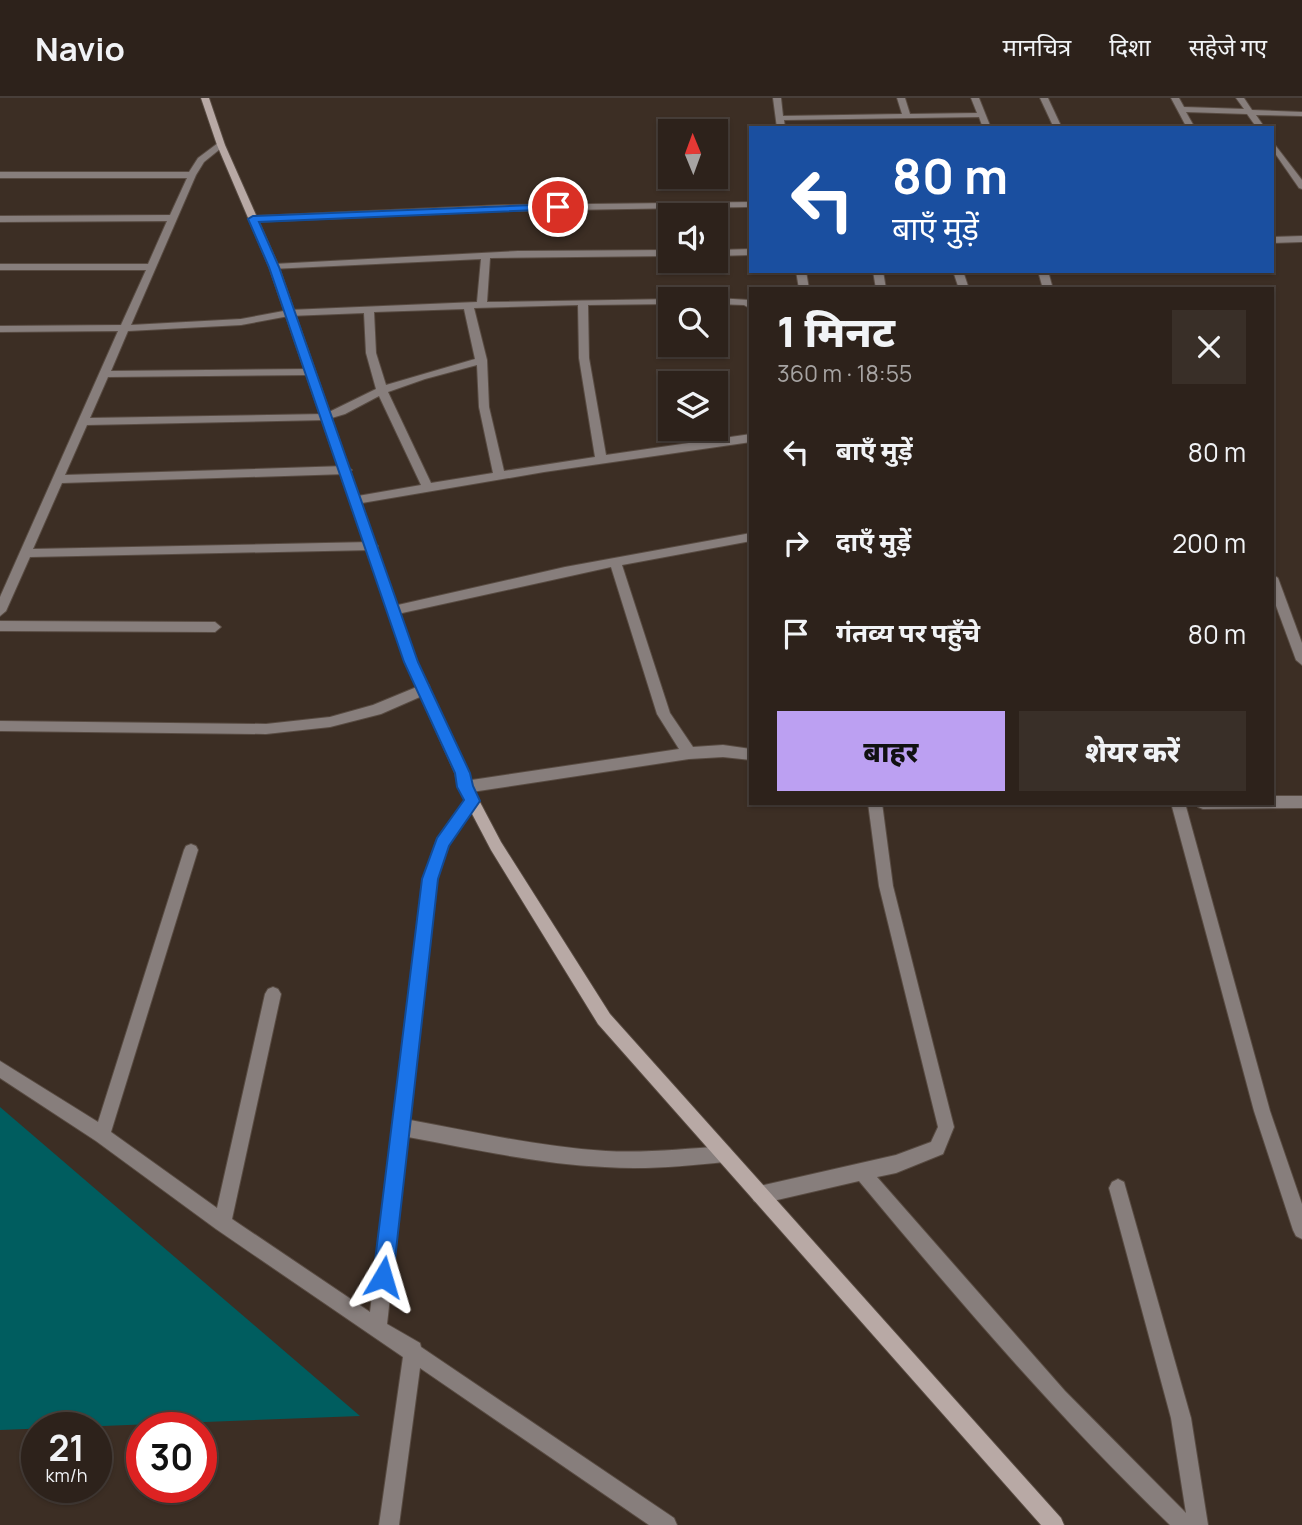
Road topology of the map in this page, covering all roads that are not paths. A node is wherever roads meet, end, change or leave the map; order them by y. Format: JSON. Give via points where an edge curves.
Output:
{"nodes":[{"id":1,"x":205,"y":98,"type":"edge"},
{"id":2,"x":777,"y":98,"type":"edge"},
{"id":3,"x":901,"y":98,"type":"edge"},
{"id":4,"x":975,"y":98,"type":"edge"},
{"id":5,"x":1044,"y":98,"type":"edge"},
{"id":6,"x":1175,"y":98,"type":"edge"},
{"id":7,"x":1240,"y":98,"type":"edge"},
{"id":8,"x":1181,"y":109,"type":"junction"},
{"id":9,"x":1248,"y":111,"type":"junction"},
{"id":10,"x":1302,"y":114,"type":"edge"},
{"id":11,"x":982,"y":115,"type":"junction"},
{"id":12,"x":907,"y":116,"type":"junction"},
{"id":13,"x":845,"y":117,"type":"junction"},
{"id":14,"x":780,"y":118,"type":"junction"},
{"id":15,"x":781,"y":126,"type":"edge"},
{"id":16,"x":847,"y":126,"type":"edge"},
{"id":17,"x":986,"y":126,"type":"edge"},
{"id":18,"x":1057,"y":126,"type":"edge"},
{"id":19,"x":1190,"y":126,"type":"edge"},
{"id":20,"x":1259,"y":126,"type":"edge"},
{"id":21,"x":221,"y":145,"type":"junction"},
{"id":22,"x":1274,"y":146,"type":"edge"},
{"id":23,"x":0,"y":175,"type":"edge"},
{"id":24,"x":192,"y":175,"type":"junction"},
{"id":25,"x":1302,"y":186,"type":"edge"},
{"id":26,"x":748,"y":204,"type":"dead end"},
{"id":27,"x":173,"y":218,"type":"junction"},
{"id":28,"x":0,"y":219,"type":"edge"},
{"id":29,"x":253,"y":219,"type":"junction"},
{"id":30,"x":1302,"y":239,"type":"edge"},
{"id":31,"x":1274,"y":240,"type":"edge"},
{"id":32,"x":749,"y":252,"type":"edge"},
{"id":33,"x":658,"y":253,"type":"edge"},
{"id":34,"x":728,"y":253,"type":"edge"},
{"id":35,"x":486,"y":256,"type":"junction"},
{"id":36,"x":0,"y":267,"type":"edge"},
{"id":37,"x":151,"y":267,"type":"junction"},
{"id":38,"x":274,"y":267,"type":"junction"},
{"id":39,"x":658,"y":301,"type":"edge"},
{"id":40,"x":728,"y":301,"type":"edge"},
{"id":41,"x":583,"y":302,"type":"junction"},
{"id":42,"x":749,"y":304,"type":"edge"},
{"id":43,"x":468,"y":305,"type":"junction"},
{"id":44,"x":482,"y":305,"type":"junction"},
{"id":45,"x":369,"y":310,"type":"junction"},
{"id":46,"x":289,"y":313,"type":"junction"},
{"id":47,"x":0,"y":329,"type":"edge"},
{"id":48,"x":124,"y":329,"type":"junction"},
{"id":49,"x":482,"y":360,"type":"junction"},
{"id":50,"x":309,"y":372,"type":"junction"},
{"id":51,"x":103,"y":374,"type":"junction"},
{"id":52,"x":382,"y":391,"type":"junction"},
{"id":53,"x":325,"y":417,"type":"junction"},
{"id":54,"x":82,"y":422,"type":"junction"},
{"id":55,"x":749,"y":438,"type":"edge"},
{"id":56,"x":601,"y":459,"type":"junction"},
{"id":57,"x":346,"y":470,"type":"junction"},
{"id":58,"x":499,"y":475,"type":"junction"},
{"id":59,"x":57,"y":479,"type":"junction"},
{"id":60,"x":428,"y":488,"type":"junction"},
{"id":61,"x":356,"y":500,"type":"junction"},
{"id":62,"x":749,"y":537,"type":"edge"},
{"id":63,"x":372,"y":546,"type":"junction"},
{"id":64,"x":26,"y":553,"type":"junction"},
{"id":65,"x":615,"y":561,"type":"junction"},
{"id":66,"x":1274,"y":583,"type":"edge"},
{"id":67,"x":393,"y":610,"type":"junction"},
{"id":68,"x":0,"y":611,"type":"edge"},
{"id":69,"x":0,"y":626,"type":"edge"},
{"id":70,"x":215,"y":627,"type":"dead end"},
{"id":71,"x":1302,"y":660,"type":"edge"},
{"id":72,"x":424,"y":689,"type":"junction"},
{"id":73,"x":0,"y":726,"type":"edge"},
{"id":74,"x":688,"y":753,"type":"junction"},
{"id":75,"x":749,"y":755,"type":"edge"},
{"id":76,"x":469,"y":794,"type":"junction"},
{"id":77,"x":1274,"y":802,"type":"edge"},
{"id":78,"x":1302,"y":802,"type":"edge"},
{"id":79,"x":875,"y":805,"type":"edge"},
{"id":80,"x":1179,"y":805,"type":"edge"},
{"id":81,"x":191,"y":850,"type":"dead end"},
{"id":82,"x":273,"y":994,"type":"dead end"},
{"id":83,"x":0,"y":1069,"type":"edge"},
{"id":84,"x":401,"y":1127,"type":"junction"},
{"id":85,"x":102,"y":1135,"type":"junction"},
{"id":86,"x":724,"y":1154,"type":"junction"},
{"id":87,"x":862,"y":1172,"type":"junction"},
{"id":88,"x":1118,"y":1188,"type":"dead end"},
{"id":89,"x":760,"y":1195,"type":"junction"},
{"id":90,"x":222,"y":1223,"type":"junction"},
{"id":91,"x":1302,"y":1230,"type":"edge"},
{"id":92,"x":377,"y":1327,"type":"junction"},
{"id":93,"x":413,"y":1350,"type":"junction"},
{"id":94,"x":389,"y":1525,"type":"edge"},
{"id":95,"x":667,"y":1525,"type":"edge"},
{"id":96,"x":1054,"y":1525,"type":"edge"},
{"id":97,"x":1184,"y":1525,"type":"edge"},
{"id":98,"x":1199,"y":1525,"type":"edge"}],
"edges":[{"from":1,"to":21,"type":"street"},
{"from":2,"to":14,"type":"street"},
{"from":3,"to":12,"type":"street"},
{"from":4,"to":11,"type":"street"},
{"from":5,"to":18,"type":"street"},
{"from":6,"to":8,"type":"street"},
{"from":7,"to":9,"type":"street"},
{"from":8,"to":9,"type":"street"},
{"from":8,"to":19,"type":"street"},
{"from":9,"to":10,"type":"street"},
{"from":9,"to":20,"type":"street"},
{"from":11,"to":12,"type":"street"},
{"from":11,"to":17,"type":"street"},
{"from":12,"to":13,"type":"street"},
{"from":13,"to":14,"type":"street"},
{"from":13,"to":16,"type":"street"},
{"from":14,"to":15,"type":"street"},
{"from":21,"to":24,"type":"street","via":[[201,160]]},
{"from":21,"to":29,"type":"street"},
{"from":22,"to":25,"type":"street"},
{"from":23,"to":24,"type":"street"},
{"from":24,"to":27,"type":"street"},
{"from":26,"to":29,"type":"street"},
{"from":27,"to":28,"type":"street"},
{"from":27,"to":37,"type":"street"},
{"from":29,"to":38,"type":"street"},
{"from":30,"to":31,"type":"street"},
{"from":32,"to":34,"type":"street"},
{"from":33,"to":35,"type":"street"},
{"from":35,"to":38,"type":"street"},
{"from":35,"to":44,"type":"street"},
{"from":36,"to":37,"type":"street"},
{"from":37,"to":48,"type":"street"},
{"from":38,"to":46,"type":"street"},
{"from":39,"to":41,"type":"street"},
{"from":40,"to":42,"type":"street"},
{"from":41,"to":44,"type":"street"},
{"from":41,"to":56,"type":"street","via":[[584,358]]},
{"from":43,"to":44,"type":"street"},
{"from":43,"to":45,"type":"street"},
{"from":43,"to":49,"type":"street"},
{"from":45,"to":46,"type":"street"},
{"from":45,"to":52,"type":"street","via":[[372,353]]},
{"from":46,"to":48,"type":"street","via":[[209,326]]},
{"from":46,"to":50,"type":"street"},
{"from":47,"to":48,"type":"street"},
{"from":48,"to":51,"type":"street"},
{"from":49,"to":52,"type":"street"},
{"from":49,"to":58,"type":"street","via":[[484,407]]},
{"from":50,"to":51,"type":"street"},
{"from":50,"to":53,"type":"street"},
{"from":51,"to":54,"type":"street"},
{"from":52,"to":53,"type":"street"},
{"from":52,"to":60,"type":"street"},
{"from":53,"to":54,"type":"street"},
{"from":53,"to":57,"type":"street"},
{"from":54,"to":59,"type":"street"},
{"from":55,"to":56,"type":"street"},
{"from":56,"to":58,"type":"street"},
{"from":57,"to":59,"type":"street"},
{"from":57,"to":61,"type":"street"},
{"from":58,"to":60,"type":"street"},
{"from":59,"to":64,"type":"street"},
{"from":60,"to":61,"type":"street"},
{"from":61,"to":63,"type":"street"},
{"from":62,"to":65,"type":"street"},
{"from":63,"to":64,"type":"street"},
{"from":63,"to":67,"type":"street"},
{"from":64,"to":68,"type":"street"},
{"from":65,"to":67,"type":"street"},
{"from":65,"to":74,"type":"street","via":[[664,713]]},
{"from":66,"to":71,"type":"street"},
{"from":67,"to":72,"type":"street"},
{"from":69,"to":70,"type":"street"},
{"from":72,"to":73,"type":"street","via":[[376,710],[330,722],[267,729]]},
{"from":72,"to":76,"type":"street"},
{"from":74,"to":75,"type":"street"},
{"from":74,"to":76,"type":"street"},
{"from":76,"to":84,"type":"street","via":[[442,843],[430,879]]},
{"from":76,"to":86,"type":"street","via":[[496,846],[604,1019]]},
{"from":77,"to":78,"type":"street"},
{"from":79,"to":87,"type":"street","via":[[886,886],[946,1127],[937,1148]]},
{"from":80,"to":91,"type":"street","via":[[1262,1111]]},
{"from":81,"to":85,"type":"street"},
{"from":82,"to":90,"type":"street"},
{"from":83,"to":85,"type":"street"},
{"from":84,"to":86,"type":"street","via":[[605,1159]]},
{"from":84,"to":92,"type":"street"},
{"from":85,"to":90,"type":"street"},
{"from":86,"to":89,"type":"street"},
{"from":87,"to":89,"type":"street"},
{"from":87,"to":97,"type":"street","via":[[984,1316],[1130,1475]]},
{"from":88,"to":98,"type":"street","via":[[1181,1418]]},
{"from":89,"to":96,"type":"street"},
{"from":90,"to":92,"type":"street"},
{"from":92,"to":93,"type":"street"},
{"from":93,"to":94,"type":"street"},
{"from":93,"to":95,"type":"street"}]}
